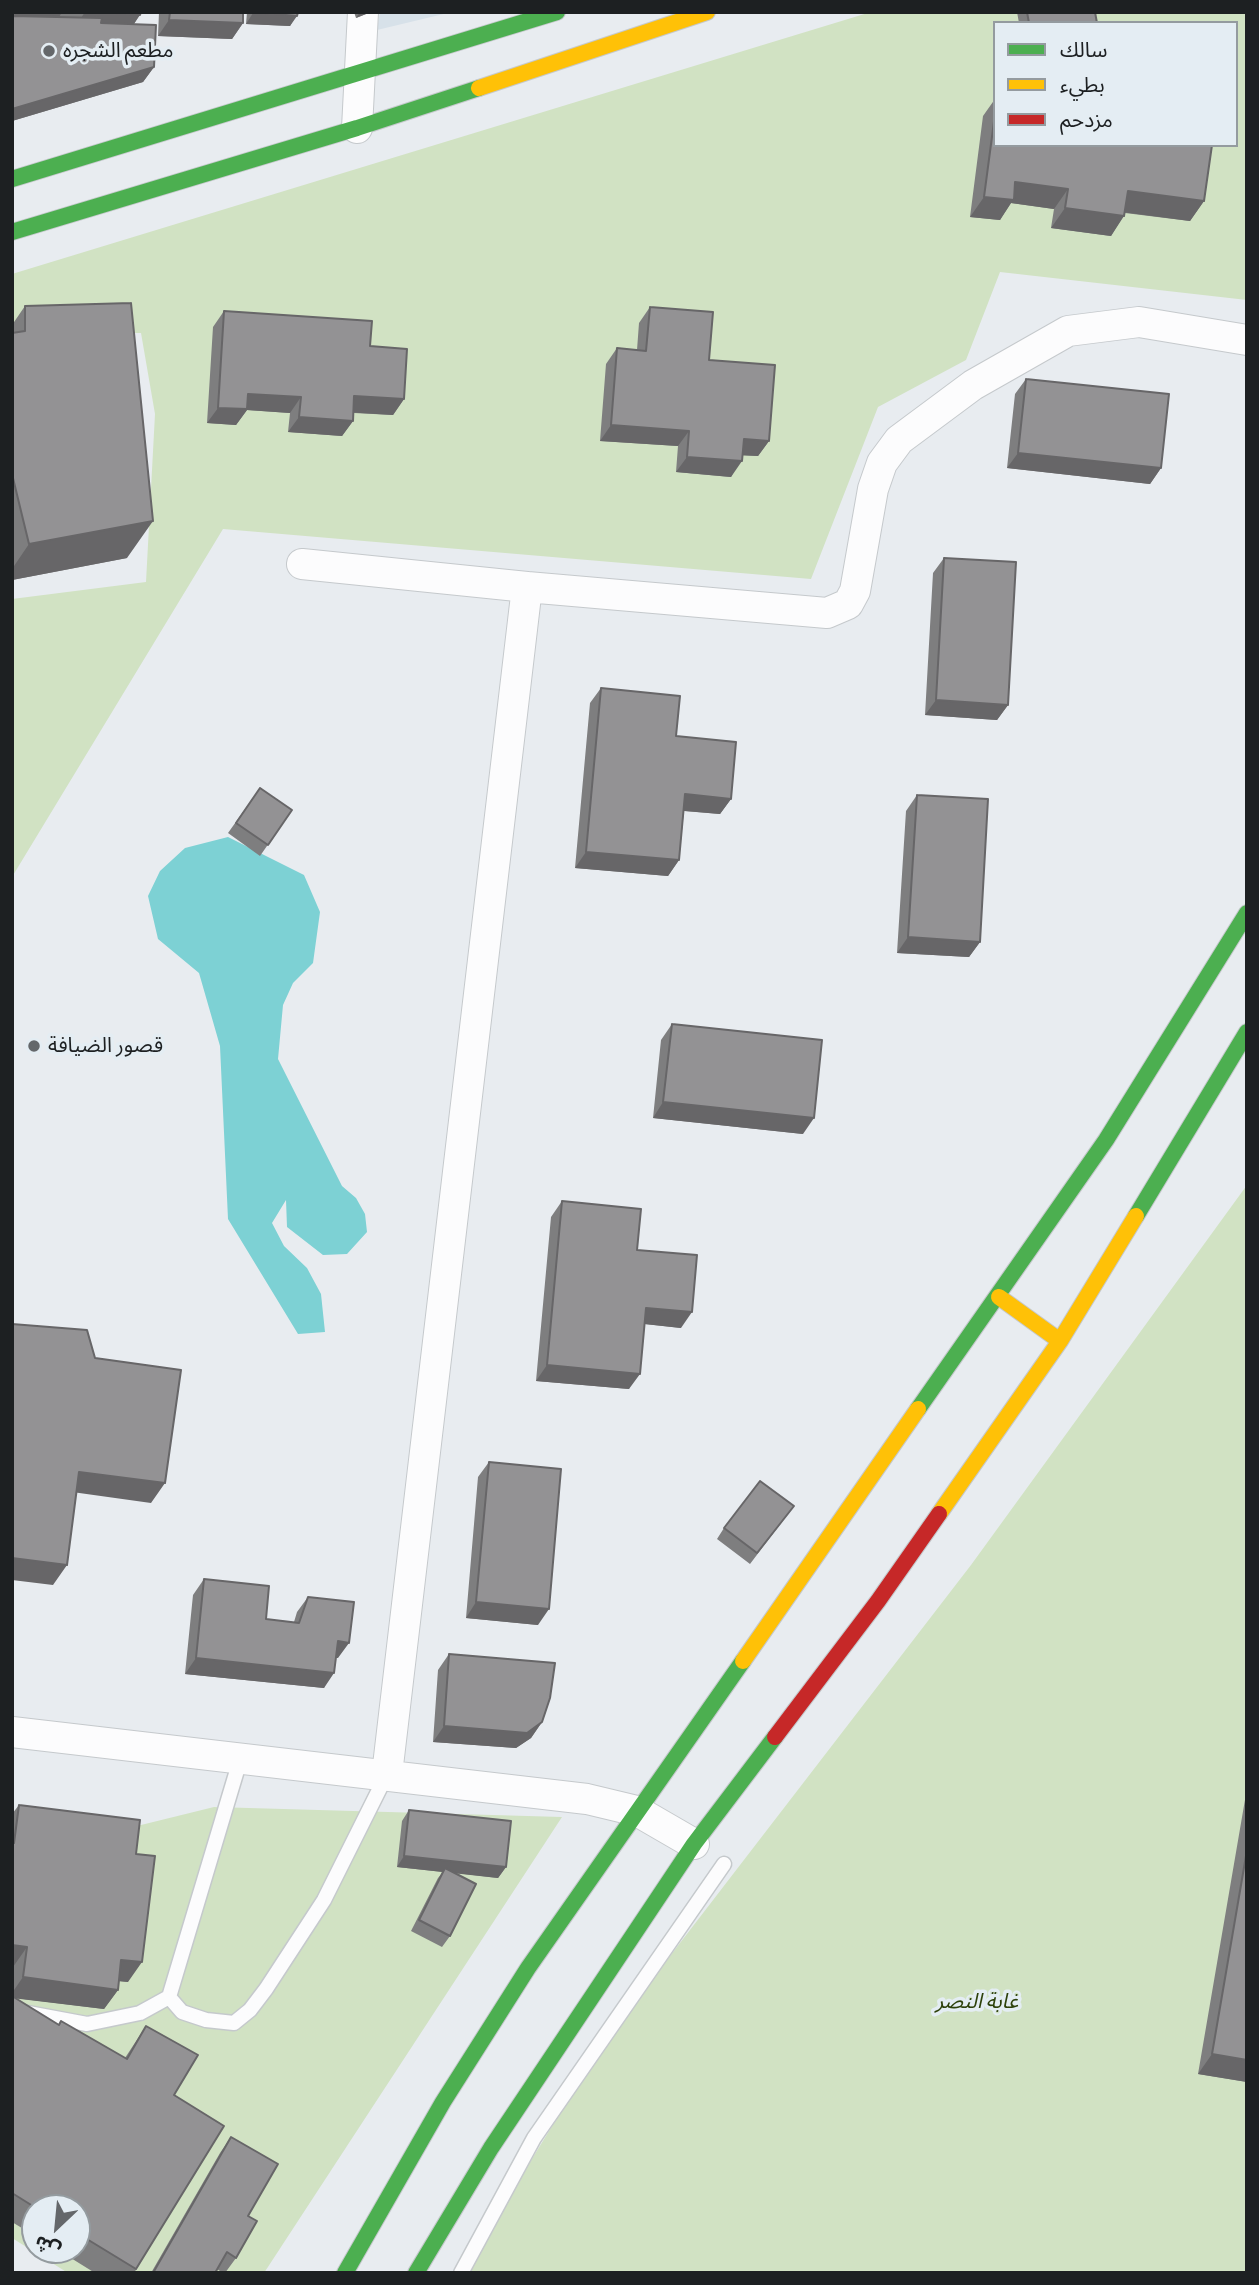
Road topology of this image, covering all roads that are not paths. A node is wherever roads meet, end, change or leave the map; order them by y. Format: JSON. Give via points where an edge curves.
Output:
{"nodes":[{"id":1,"x":363,"y":12,"type":"edge"},
{"id":2,"x":557,"y":12,"type":"edge"},
{"id":3,"x":707,"y":12,"type":"edge"},
{"id":4,"x":358,"y":74,"type":"junction"},
{"id":5,"x":357,"y":128,"type":"junction"},
{"id":6,"x":12,"y":179,"type":"edge"},
{"id":7,"x":12,"y":232,"type":"edge"},
{"id":8,"x":1247,"y":340,"type":"edge"},
{"id":9,"x":302,"y":564,"type":"dead end"},
{"id":10,"x":527,"y":587,"type":"junction"},
{"id":11,"x":1247,"y":913,"type":"edge"},
{"id":12,"x":1247,"y":1032,"type":"edge"},
{"id":13,"x":999,"y":1297,"type":"junction"},
{"id":14,"x":1060,"y":1341,"type":"junction"},
{"id":15,"x":12,"y":1732,"type":"edge"},
{"id":16,"x":241,"y":1757,"type":"junction"},
{"id":17,"x":387,"y":1774,"type":"junction"},
{"id":18,"x":637,"y":1811,"type":"junction"},
{"id":19,"x":694,"y":1844,"type":"junction"},
{"id":20,"x":724,"y":1864,"type":"dead end"},
{"id":21,"x":169,"y":1997,"type":"junction"},
{"id":22,"x":12,"y":2010,"type":"edge"},
{"id":23,"x":345,"y":2273,"type":"edge"},
{"id":24,"x":416,"y":2273,"type":"edge"},
{"id":25,"x":461,"y":2273,"type":"edge"}],
"edges":[{"from":1,"to":4,"type":"street"},
{"from":2,"to":4,"type":"main road"},
{"from":3,"to":5,"type":"main road"},
{"from":4,"to":5,"type":"street"},
{"from":4,"to":6,"type":"main road"},
{"from":5,"to":7,"type":"main road"},
{"from":8,"to":10,"type":"street","via":[[1139,322],[1068,331],[974,385],[899,440],[882,463],[873,489],[856,591],[848,604],[827,612]]},
{"from":9,"to":10,"type":"street"},
{"from":10,"to":17,"type":"street"},
{"from":11,"to":13,"type":"main road","via":[[1106,1140]]},
{"from":12,"to":14,"type":"main road"},
{"from":13,"to":14,"type":"main road"},
{"from":13,"to":18,"type":"main road"},
{"from":14,"to":19,"type":"main road","via":[[878,1601]]},
{"from":15,"to":16,"type":"street"},
{"from":16,"to":17,"type":"street"},
{"from":16,"to":21,"type":"lane"},
{"from":17,"to":18,"type":"street","via":[[587,1799]]},
{"from":17,"to":21,"type":"lane","via":[[324,1900],[250,2010],[234,2024],[206,2020],[182,2012]]},
{"from":18,"to":19,"type":"street"},
{"from":18,"to":23,"type":"main road","via":[[457,2080]]},
{"from":19,"to":24,"type":"main road","via":[[491,2148]]},
{"from":20,"to":25,"type":"lane","via":[[534,2138]]},
{"from":21,"to":22,"type":"lane","via":[[140,2013],[87,2024]]}]}
